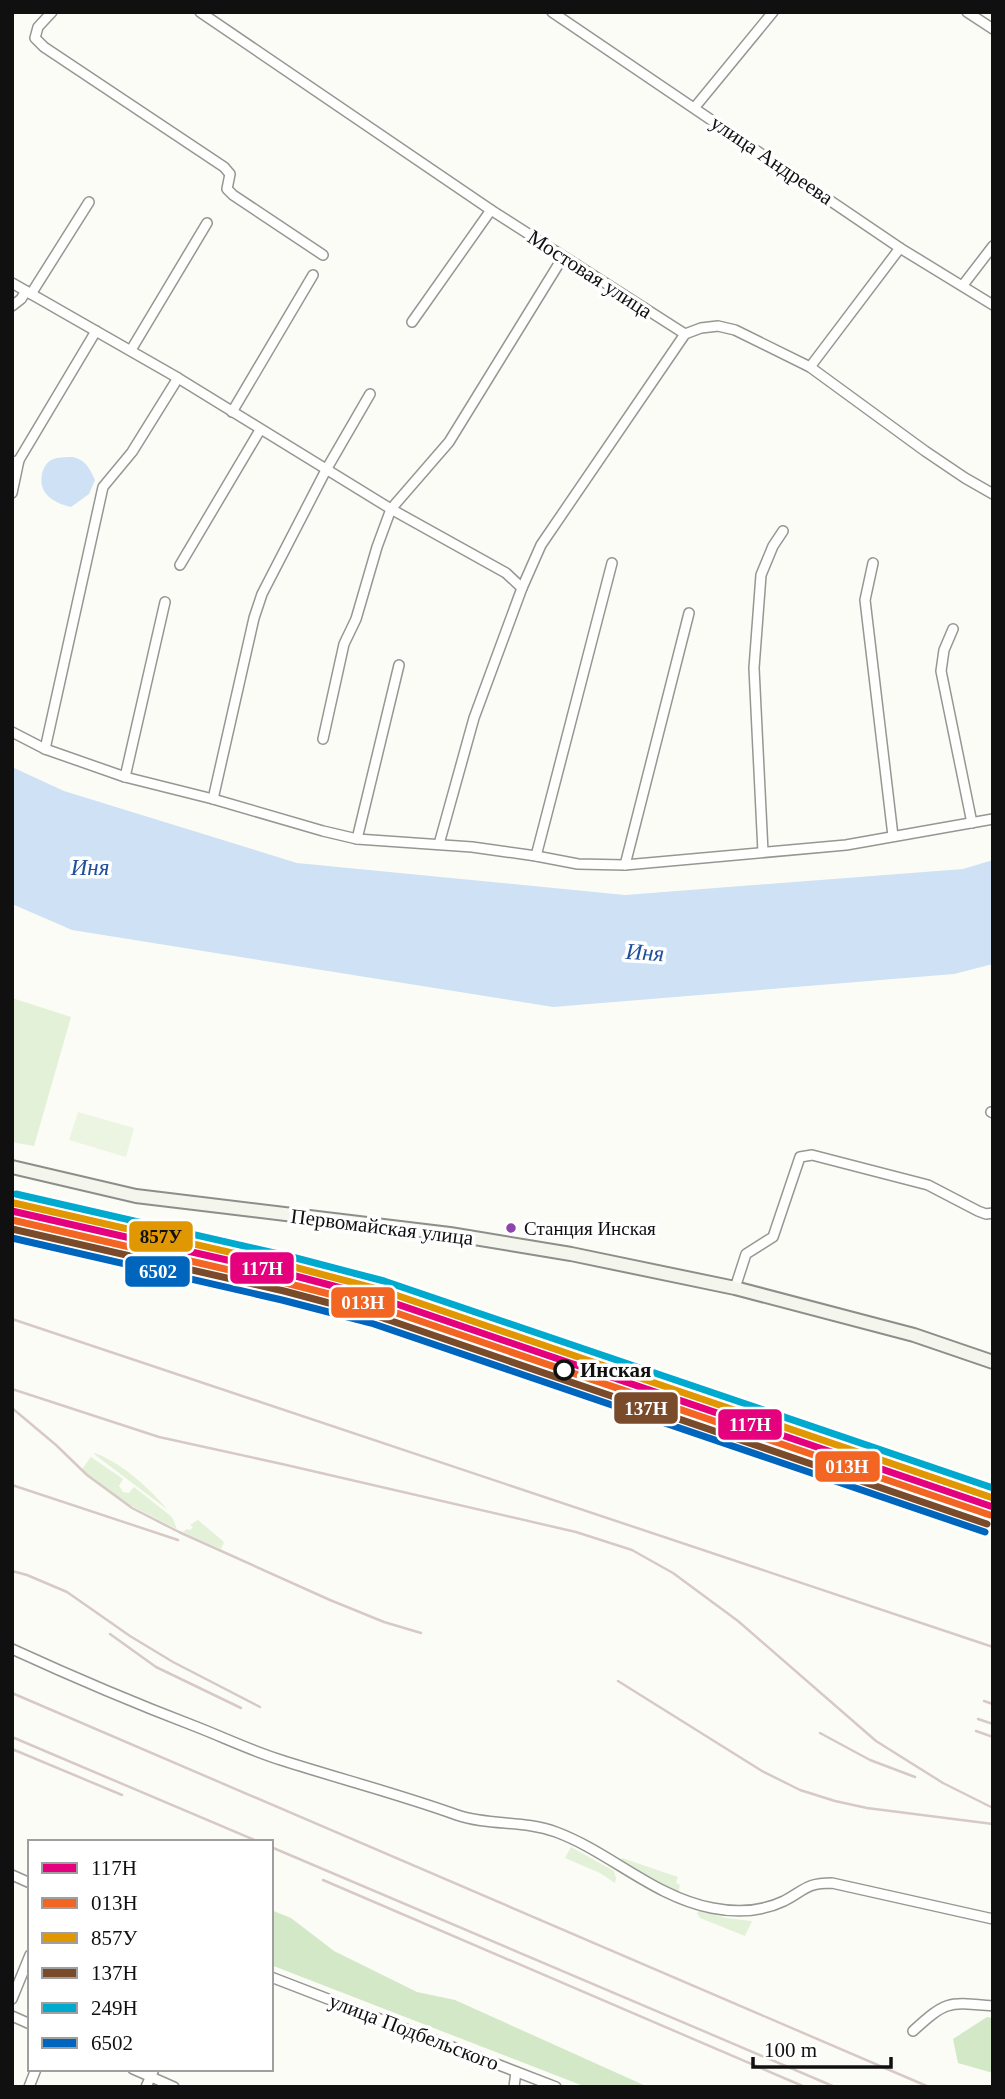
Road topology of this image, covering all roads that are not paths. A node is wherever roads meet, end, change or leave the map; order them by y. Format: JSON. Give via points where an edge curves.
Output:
{"nodes":[{"id":1,"x":52,"y":12,"type":"edge"},
{"id":2,"x":200,"y":12,"type":"edge"},
{"id":3,"x":552,"y":12,"type":"edge"},
{"id":4,"x":773,"y":12,"type":"edge"},
{"id":5,"x":967,"y":12,"type":"edge"},
{"id":6,"x":993,"y":29,"type":"edge"},
{"id":7,"x":695,"y":107,"type":"junction"},
{"id":8,"x":89,"y":202,"type":"dead end"},
{"id":9,"x":491,"y":210,"type":"junction"},
{"id":10,"x":207,"y":223,"type":"dead end"},
{"id":11,"x":993,"y":246,"type":"edge"},
{"id":12,"x":900,"y":248,"type":"junction"},
{"id":13,"x":323,"y":255,"type":"dead end"},
{"id":14,"x":563,"y":257,"type":"junction"},
{"id":15,"x":313,"y":275,"type":"dead end"},
{"id":16,"x":12,"y":283,"type":"edge"},
{"id":17,"x":963,"y":285,"type":"junction"},
{"id":18,"x":28,"y":293,"type":"junction"},
{"id":19,"x":993,"y":305,"type":"edge"},
{"id":20,"x":12,"y":306,"type":"edge"},
{"id":21,"x":412,"y":322,"type":"dead end"},
{"id":22,"x":96,"y":331,"type":"junction"},
{"id":23,"x":685,"y":334,"type":"junction"},
{"id":24,"x":131,"y":351,"type":"junction"},
{"id":25,"x":810,"y":367,"type":"junction"},
{"id":26,"x":178,"y":377,"type":"junction"},
{"id":27,"x":370,"y":394,"type":"dead end"},
{"id":28,"x":232,"y":412,"type":"junction"},
{"id":29,"x":260,"y":430,"type":"junction"},
{"id":30,"x":16,"y":461,"type":"edge"},
{"id":31,"x":326,"y":470,"type":"junction"},
{"id":32,"x":12,"y":493,"type":"edge"},
{"id":33,"x":993,"y":494,"type":"edge"},
{"id":34,"x":391,"y":509,"type":"junction"},
{"id":35,"x":783,"y":531,"type":"dead end"},
{"id":36,"x":612,"y":563,"type":"dead end"},
{"id":37,"x":873,"y":563,"type":"dead end"},
{"id":38,"x":180,"y":565,"type":"dead end"},
{"id":39,"x":522,"y":588,"type":"junction"},
{"id":40,"x":165,"y":602,"type":"dead end"},
{"id":41,"x":689,"y":613,"type":"dead end"},
{"id":42,"x":953,"y":629,"type":"dead end"},
{"id":43,"x":398,"y":665,"type":"dead end"},
{"id":44,"x":12,"y":732,"type":"edge"},
{"id":45,"x":323,"y":739,"type":"dead end"},
{"id":46,"x":45,"y":750,"type":"junction"},
{"id":47,"x":125,"y":778,"type":"junction"},
{"id":48,"x":213,"y":799,"type":"junction"},
{"id":49,"x":993,"y":819,"type":"edge"},
{"id":50,"x":972,"y":823,"type":"junction"},
{"id":51,"x":892,"y":836,"type":"junction"},
{"id":52,"x":357,"y":839,"type":"junction"},
{"id":53,"x":439,"y":844,"type":"junction"},
{"id":54,"x":763,"y":852,"type":"junction"},
{"id":55,"x":536,"y":856,"type":"junction"},
{"id":56,"x":625,"y":865,"type":"junction"},
{"id":57,"x":12,"y":1167,"type":"edge"},
{"id":58,"x":993,"y":1213,"type":"edge"},
{"id":59,"x":735,"y":1288,"type":"junction"},
{"id":60,"x":993,"y":1362,"type":"edge"},
{"id":61,"x":12,"y":1649,"type":"edge"},
{"id":62,"x":12,"y":1875,"type":"edge"},
{"id":63,"x":28,"y":1882,"type":"edge"},
{"id":64,"x":993,"y":1919,"type":"edge"},
{"id":65,"x":28,"y":1960,"type":"edge"},
{"id":66,"x":273,"y":1978,"type":"edge"},
{"id":67,"x":12,"y":1999,"type":"edge"},
{"id":68,"x":993,"y":2006,"type":"edge"},
{"id":69,"x":12,"y":2016,"type":"edge"},
{"id":70,"x":28,"y":2023,"type":"edge"},
{"id":71,"x":913,"y":2031,"type":"dead end"},
{"id":72,"x":516,"y":2071,"type":"junction"},
{"id":73,"x":152,"y":2073,"type":"edge"},
{"id":74,"x":146,"y":2087,"type":"edge"},
{"id":75,"x":174,"y":2087,"type":"edge"},
{"id":76,"x":514,"y":2087,"type":"edge"},
{"id":77,"x":556,"y":2087,"type":"edge"}],
"edges":[{"from":1,"to":13,"type":"street","via":[[38,27],[35,38],[44,47],[224,167],[230,174],[227,189],[233,195]]},
{"from":2,"to":9,"type":"street","name":"Мостовая улица"},
{"from":3,"to":7,"type":"street","name":"улица Андреева"},
{"from":4,"to":7,"type":"street"},
{"from":5,"to":6,"type":"street"},
{"from":7,"to":12,"type":"street","name":"улица Андреева"},
{"from":8,"to":18,"type":"street"},
{"from":9,"to":14,"type":"street","name":"Мостовая улица"},
{"from":9,"to":21,"type":"street"},
{"from":10,"to":24,"type":"street"},
{"from":11,"to":17,"type":"street"},
{"from":12,"to":17,"type":"street","name":"улица Андреева"},
{"from":12,"to":25,"type":"street"},
{"from":14,"to":23,"type":"street","name":"Мостовая улица"},
{"from":14,"to":34,"type":"street","via":[[449,442]]},
{"from":15,"to":28,"type":"street"},
{"from":16,"to":18,"type":"street"},
{"from":17,"to":19,"type":"street","name":"улица Андреева"},
{"from":18,"to":20,"type":"street"},
{"from":18,"to":22,"type":"street"},
{"from":22,"to":24,"type":"street"},
{"from":22,"to":30,"type":"street"},
{"from":23,"to":25,"type":"street","via":[[718,326],[735,330]]},
{"from":23,"to":39,"type":"street","via":[[541,545]]},
{"from":24,"to":26,"type":"street"},
{"from":25,"to":33,"type":"street"},
{"from":26,"to":28,"type":"street"},
{"from":26,"to":46,"type":"street","via":[[132,452],[103,487]]},
{"from":27,"to":31,"type":"street"},
{"from":28,"to":29,"type":"street"},
{"from":29,"to":31,"type":"street"},
{"from":29,"to":38,"type":"street"},
{"from":30,"to":32,"type":"street"},
{"from":31,"to":34,"type":"street"},
{"from":31,"to":48,"type":"street","via":[[262,594]]},
{"from":34,"to":39,"type":"street","via":[[506,573]]},
{"from":34,"to":45,"type":"street","via":[[344,643]]},
{"from":35,"to":54,"type":"street","via":[[761,575],[754,668]]},
{"from":36,"to":55,"type":"street"},
{"from":37,"to":51,"type":"street","via":[[865,600]]},
{"from":39,"to":53,"type":"street","via":[[474,718]]},
{"from":40,"to":47,"type":"street"},
{"from":41,"to":56,"type":"street"},
{"from":42,"to":50,"type":"street","via":[[941,671]]},
{"from":43,"to":52,"type":"street"},
{"from":44,"to":46,"type":"street"},
{"from":46,"to":47,"type":"street"},
{"from":47,"to":48,"type":"street"},
{"from":48,"to":52,"type":"street"},
{"from":49,"to":50,"type":"street"},
{"from":50,"to":51,"type":"street"},
{"from":51,"to":54,"type":"street"},
{"from":52,"to":53,"type":"street"},
{"from":53,"to":55,"type":"street"},
{"from":54,"to":56,"type":"street"},
{"from":55,"to":56,"type":"street","via":[[578,864]]},
{"from":57,"to":59,"type":"main road","name":"Первомайская улица","via":[[135,1196],[450,1234]]},
{"from":58,"to":59,"type":"street","via":[[978,1211],[917,1182],[812,1155],[800,1157],[773,1237],[746,1254]]},
{"from":59,"to":60,"type":"main road","name":"Первомайская улица","via":[[914,1335]]},
{"from":61,"to":64,"type":"street","via":[[95,1687],[282,1760],[458,1815],[556,1832],[673,1897],[712,1908],[758,1911],[816,1883],[832,1883]]},
{"from":62,"to":63,"type":"street"},
{"from":65,"to":67,"type":"street"},
{"from":66,"to":72,"type":"street","name":"улица Подбельского"},
{"from":68,"to":71,"type":"street","via":[[953,2003],[941,2007]]},
{"from":69,"to":70,"type":"street"},
{"from":72,"to":76,"type":"street"},
{"from":72,"to":77,"type":"street","name":"улица Подбельского"},
{"from":73,"to":74,"type":"street"},
{"from":73,"to":75,"type":"street"}]}
